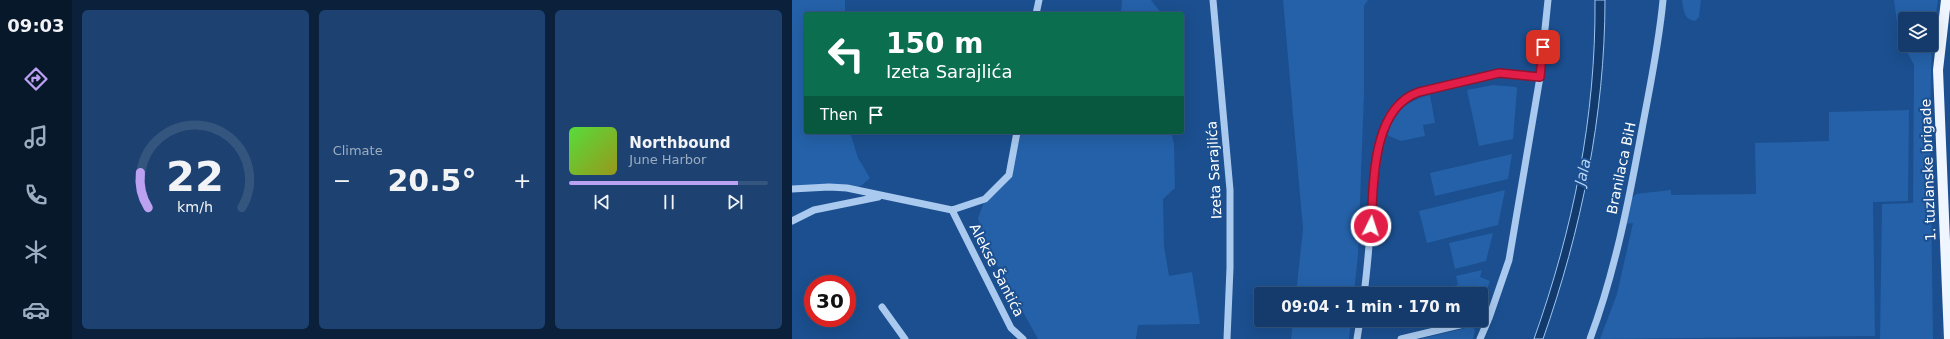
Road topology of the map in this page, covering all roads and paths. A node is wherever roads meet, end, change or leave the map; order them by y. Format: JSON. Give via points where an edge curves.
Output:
{"nodes":[{"id":1,"x":1039,"y":0,"type":"edge"},
{"id":2,"x":1213,"y":0,"type":"edge"},
{"id":3,"x":1548,"y":0,"type":"edge"},
{"id":4,"x":1663,"y":0,"type":"edge"},
{"id":5,"x":1946,"y":0,"type":"edge"},
{"id":6,"x":1036,"y":12,"type":"edge"},
{"id":7,"x":1540,"y":77,"type":"junction"},
{"id":8,"x":1017,"y":134,"type":"edge"},
{"id":9,"x":792,"y":189,"type":"edge"},
{"id":10,"x":880,"y":196,"type":"junction"},
{"id":11,"x":952,"y":210,"type":"junction"},
{"id":12,"x":792,"y":221,"type":"edge"},
{"id":13,"x":1365,"y":287,"type":"edge"},
{"id":14,"x":882,"y":307,"type":"dead end"},
{"id":15,"x":1489,"y":318,"type":"junction"},
{"id":16,"x":1359,"y":327,"type":"edge"},
{"id":17,"x":905,"y":339,"type":"edge"},
{"id":18,"x":1022,"y":339,"type":"edge"},
{"id":19,"x":1227,"y":339,"type":"edge"},
{"id":20,"x":1357,"y":339,"type":"edge"},
{"id":21,"x":1401,"y":339,"type":"edge"},
{"id":22,"x":1480,"y":339,"type":"edge"},
{"id":23,"x":1590,"y":339,"type":"edge"},
{"id":24,"x":1949,"y":339,"type":"edge"}],
"edges":[{"from":1,"to":6,"type":"street"},
{"from":2,"to":19,"type":"street","name":"Izeta Sarajlića","via":[[1230,190]]},
{"from":3,"to":7,"type":"street"},
{"from":4,"to":23,"type":"street","name":"Branilaca BiH","via":[[1659,40],[1632,182],[1605,298]]},
{"from":5,"to":24,"type":"main road","name":"1. tuzlanske brigade","via":[[1938,70]]},
{"from":7,"to":13,"type":"street","via":[[1498,73],[1419,92],[1398,103],[1386,122],[1380,143]]},
{"from":7,"to":15,"type":"street","via":[[1510,260]]},
{"from":8,"to":11,"type":"street","name":"Alekse Šantića","via":[[1009,175],[985,199]]},
{"from":9,"to":10,"type":"street","name":"Alekse Šantića","via":[[829,187]]},
{"from":10,"to":11,"type":"street","name":"Alekse Šantića"},
{"from":10,"to":12,"type":"street","name":"Alekse Šantića","via":[[814,210]]},
{"from":11,"to":18,"type":"street","name":"Alekse Šantića","via":[[1011,328]]},
{"from":14,"to":17,"type":"street"},
{"from":15,"to":21,"type":"street"},
{"from":15,"to":22,"type":"street"},
{"from":16,"to":20,"type":"street"}]}
